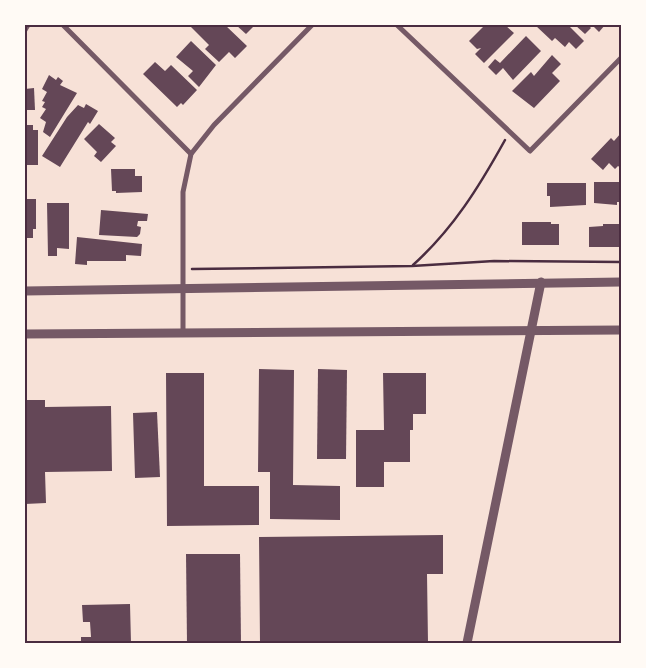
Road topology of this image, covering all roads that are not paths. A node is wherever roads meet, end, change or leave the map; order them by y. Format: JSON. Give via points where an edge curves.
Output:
{"nodes":[{"id":1,"x":28,"y":25,"type":"edge"},
{"id":2,"x":63,"y":25,"type":"edge"},
{"id":3,"x":312,"y":25,"type":"edge"},
{"id":4,"x":397,"y":25,"type":"edge"},
{"id":5,"x":25,"y":30,"type":"edge"},
{"id":6,"x":621,"y":58,"type":"edge"},
{"id":7,"x":191,"y":154,"type":"junction"},
{"id":8,"x":541,"y":282,"type":"junction"},
{"id":9,"x":621,"y":282,"type":"edge"},
{"id":10,"x":183,"y":289,"type":"junction"},
{"id":11,"x":25,"y":292,"type":"edge"},
{"id":12,"x":621,"y":330,"type":"edge"},
{"id":13,"x":531,"y":332,"type":"junction"},
{"id":14,"x":183,"y":333,"type":"junction"},
{"id":15,"x":25,"y":334,"type":"edge"},
{"id":16,"x":467,"y":643,"type":"edge"}],
"edges":[{"from":1,"to":5,"type":"street"},
{"from":2,"to":7,"type":"street"},
{"from":3,"to":7,"type":"street","via":[[214,125]]},
{"from":4,"to":6,"type":"street","via":[[530,151]]},
{"from":7,"to":10,"type":"street","via":[[183,192]]},
{"from":8,"to":9,"type":"street"},
{"from":8,"to":10,"type":"street"},
{"from":8,"to":13,"type":"street"},
{"from":10,"to":11,"type":"street"},
{"from":10,"to":14,"type":"street"},
{"from":12,"to":13,"type":"street"},
{"from":13,"to":14,"type":"street"},
{"from":13,"to":16,"type":"street"},
{"from":14,"to":15,"type":"street"}]}
